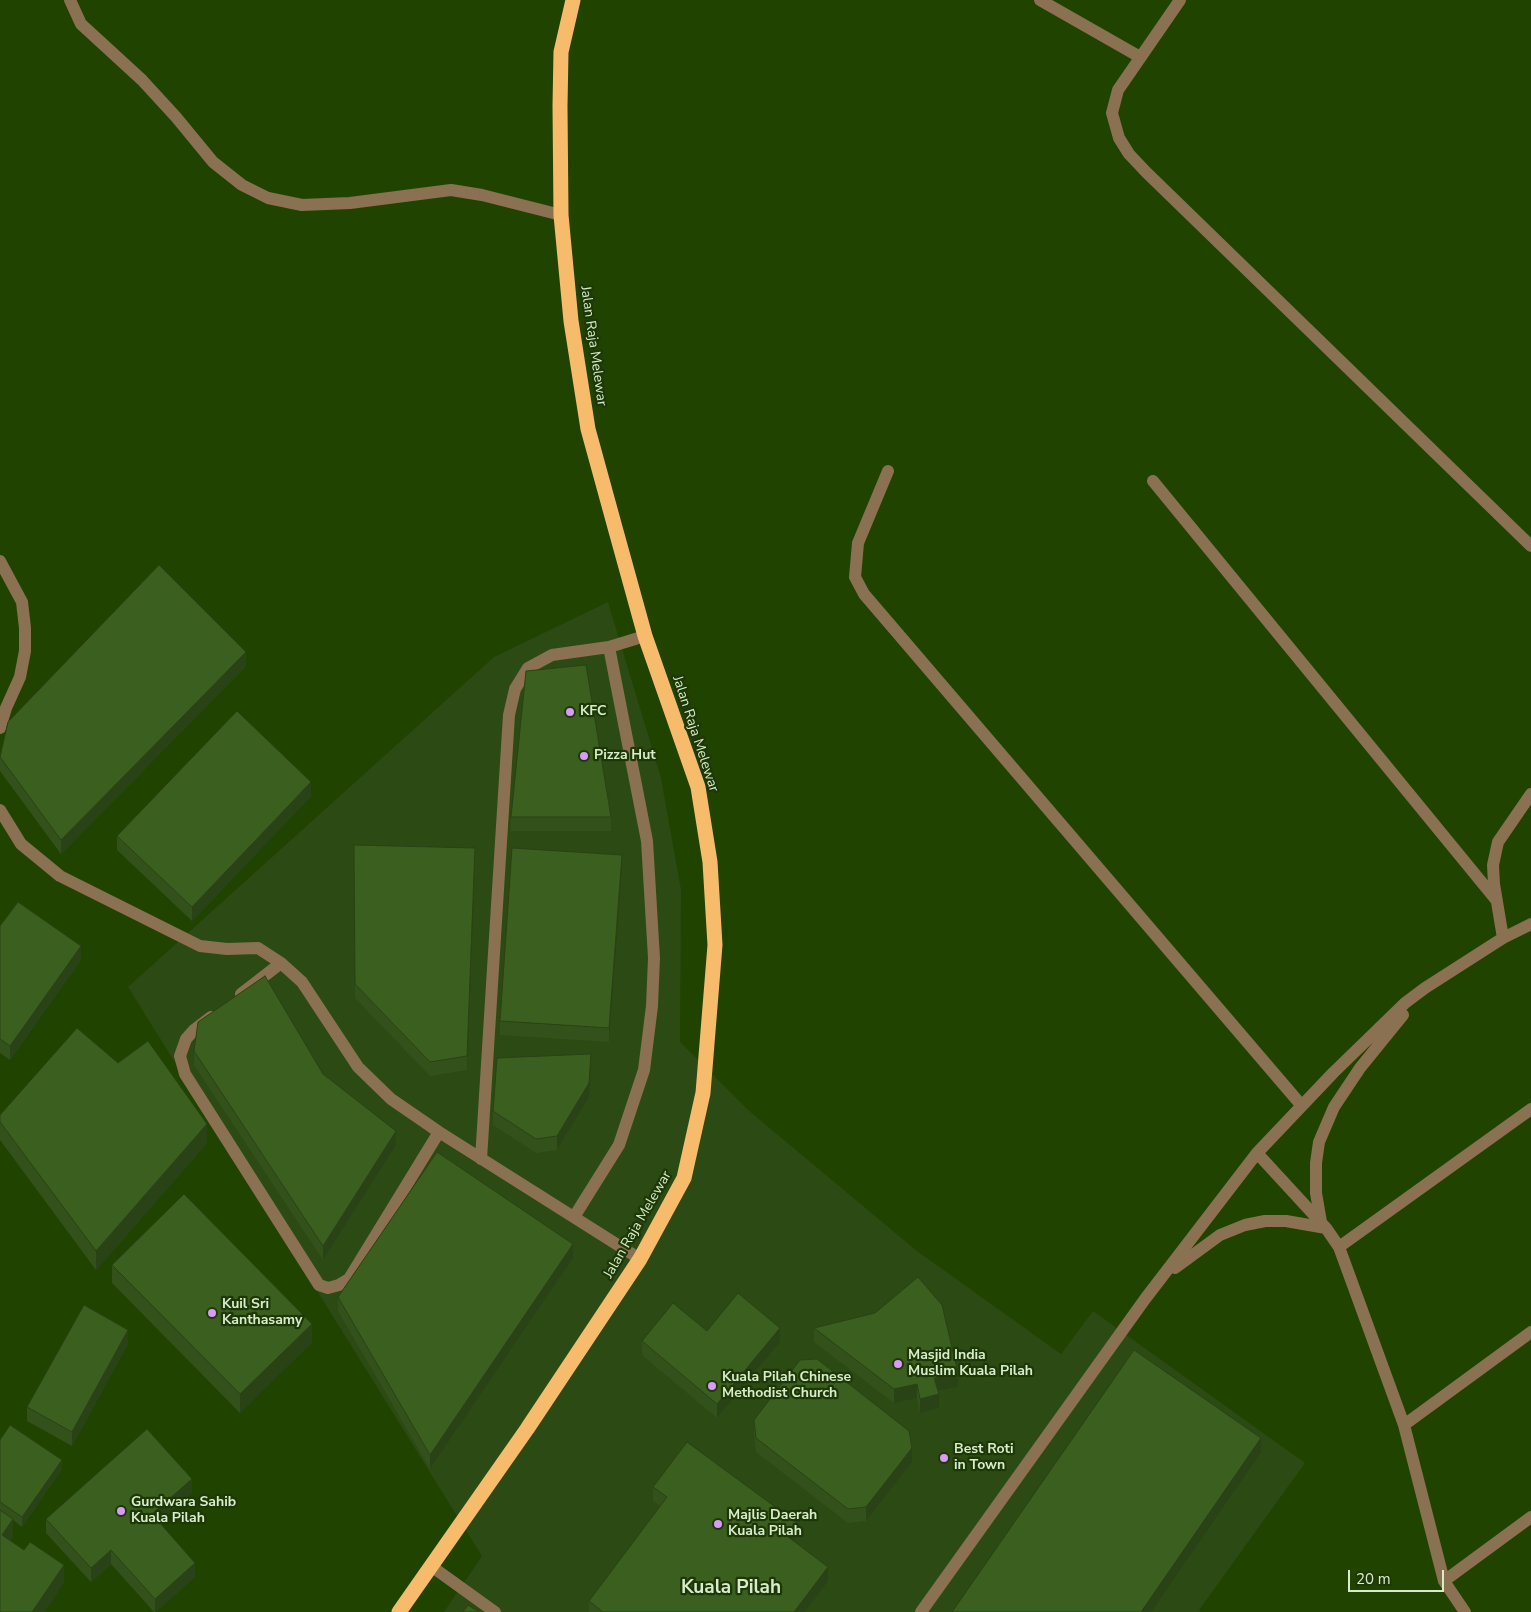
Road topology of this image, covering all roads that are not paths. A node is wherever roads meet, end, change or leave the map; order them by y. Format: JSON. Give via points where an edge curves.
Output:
{"nodes":[{"id":1,"x":70,"y":0,"type":"edge"},
{"id":2,"x":573,"y":0,"type":"edge"},
{"id":3,"x":1040,"y":0,"type":"edge"},
{"id":4,"x":1180,"y":0,"type":"edge"},
{"id":5,"x":1140,"y":57,"type":"junction"},
{"id":6,"x":561,"y":215,"type":"junction"},
{"id":7,"x":888,"y":471,"type":"dead end"},
{"id":8,"x":1154,"y":481,"type":"dead end"},
{"id":9,"x":1531,"y":546,"type":"edge"},
{"id":10,"x":0,"y":561,"type":"edge"},
{"id":11,"x":645,"y":636,"type":"junction"},
{"id":12,"x":609,"y":647,"type":"junction"},
{"id":13,"x":0,"y":728,"type":"edge"},
{"id":14,"x":1531,"y":794,"type":"edge"},
{"id":15,"x":0,"y":810,"type":"edge"},
{"id":16,"x":1497,"y":901,"type":"junction"},
{"id":17,"x":1531,"y":924,"type":"edge"},
{"id":18,"x":1503,"y":938,"type":"junction"},
{"id":19,"x":281,"y":963,"type":"junction"},
{"id":20,"x":1425,"y":988,"type":"junction"},
{"id":21,"x":233,"y":1000,"type":"edge"},
{"id":22,"x":217,"y":1012,"type":"edge"},
{"id":23,"x":1302,"y":1106,"type":"junction"},
{"id":24,"x":1531,"y":1109,"type":"edge"},
{"id":25,"x":439,"y":1132,"type":"junction"},
{"id":26,"x":1257,"y":1153,"type":"junction"},
{"id":27,"x":481,"y":1159,"type":"junction"},
{"id":28,"x":574,"y":1217,"type":"junction"},
{"id":29,"x":1324,"y":1225,"type":"junction"},
{"id":30,"x":1340,"y":1247,"type":"junction"},
{"id":31,"x":640,"y":1259,"type":"junction"},
{"id":32,"x":1145,"y":1299,"type":"junction"},
{"id":33,"x":1531,"y":1332,"type":"edge"},
{"id":34,"x":1404,"y":1425,"type":"junction"},
{"id":35,"x":1531,"y":1517,"type":"edge"},
{"id":36,"x":431,"y":1566,"type":"junction"},
{"id":37,"x":1444,"y":1581,"type":"junction"},
{"id":38,"x":399,"y":1612,"type":"edge"},
{"id":39,"x":495,"y":1612,"type":"edge"},
{"id":40,"x":921,"y":1612,"type":"edge"},
{"id":41,"x":1465,"y":1612,"type":"edge"}],
"edges":[{"from":1,"to":6,"type":"street","via":[[81,24],[142,80],[213,162],[242,185],[268,198],[302,205],[350,203],[452,190]]},
{"from":2,"to":6,"type":"highway","name":"Jalan Raja Melewar","via":[[561,52]]},
{"from":3,"to":5,"type":"street"},
{"from":4,"to":5,"type":"street"},
{"from":5,"to":9,"type":"street","via":[[1118,90],[1112,113],[1119,138],[1130,154]]},
{"from":6,"to":11,"type":"highway","name":"Jalan Raja Melewar","via":[[570,321],[588,429]]},
{"from":7,"to":23,"type":"street","via":[[858,543],[855,577],[864,594]]},
{"from":8,"to":16,"type":"street"},
{"from":10,"to":13,"type":"street","via":[[22,602],[25,651],[20,677]]},
{"from":11,"to":12,"type":"street"},
{"from":11,"to":31,"type":"highway","name":"Jalan Raja Melewar","via":[[698,787],[710,862],[715,945],[703,1092],[684,1178]]},
{"from":12,"to":27,"type":"street","via":[[552,655],[528,668],[515,689],[509,715]]},
{"from":12,"to":28,"type":"street","via":[[647,842],[654,958],[652,1006],[644,1070],[619,1145]]},
{"from":14,"to":16,"type":"street","via":[[1498,842],[1493,865]]},
{"from":15,"to":19,"type":"street","via":[[22,844],[60,876],[200,946],[258,948]]},
{"from":16,"to":18,"type":"street"},
{"from":17,"to":18,"type":"street"},
{"from":18,"to":20,"type":"street"},
{"from":19,"to":21,"type":"street"},
{"from":19,"to":25,"type":"street","via":[[302,982],[358,1067],[391,1099]]},
{"from":20,"to":23,"type":"street","via":[[1405,1003]]},
{"from":20,"to":29,"type":"street","via":[[1360,1068],[1334,1107],[1319,1142],[1316,1193]]},
{"from":22,"to":25,"type":"street","via":[[186,1039],[180,1056],[185,1074],[319,1284],[328,1288],[349,1279]]},
{"from":23,"to":26,"type":"street"},
{"from":24,"to":30,"type":"street"},
{"from":25,"to":27,"type":"street"},
{"from":26,"to":29,"type":"street"},
{"from":26,"to":32,"type":"street"},
{"from":27,"to":28,"type":"street"},
{"from":28,"to":31,"type":"street"},
{"from":29,"to":30,"type":"street"},
{"from":29,"to":32,"type":"street","via":[[1265,1221],[1220,1234],[1177,1266]]},
{"from":30,"to":34,"type":"street"},
{"from":31,"to":36,"type":"highway","name":"Jalan Raja Melewar"},
{"from":32,"to":40,"type":"street"},
{"from":33,"to":34,"type":"street"},
{"from":34,"to":37,"type":"street"},
{"from":35,"to":37,"type":"street"},
{"from":36,"to":38,"type":"highway","name":"Jalan Raja Melewar"},
{"from":36,"to":39,"type":"street"},
{"from":37,"to":41,"type":"street"}]}
